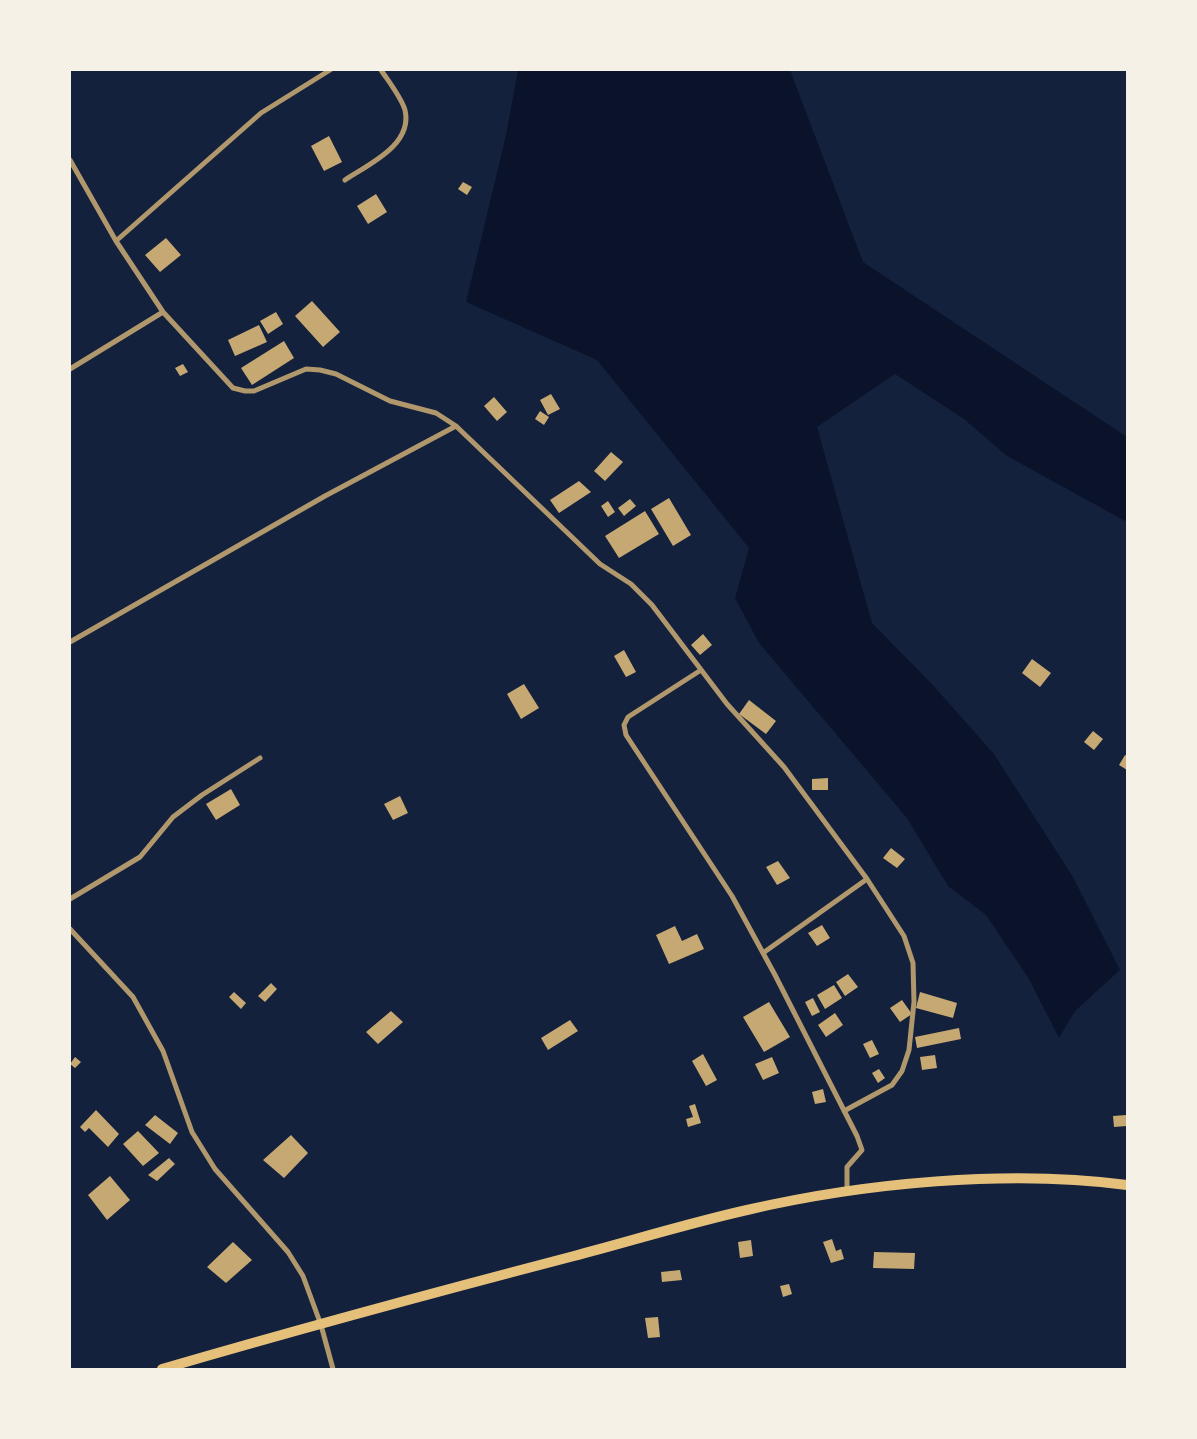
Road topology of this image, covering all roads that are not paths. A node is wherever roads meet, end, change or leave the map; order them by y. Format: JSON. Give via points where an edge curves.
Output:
{"nodes":[{"id":1,"x":330,"y":70,"type":"edge"},
{"id":2,"x":381,"y":70,"type":"edge"},
{"id":3,"x":70,"y":160,"type":"edge"},
{"id":4,"x":345,"y":180,"type":"dead end"},
{"id":5,"x":116,"y":241,"type":"junction"},
{"id":6,"x":163,"y":312,"type":"junction"},
{"id":7,"x":70,"y":369,"type":"edge"},
{"id":8,"x":456,"y":426,"type":"junction"},
{"id":9,"x":70,"y":642,"type":"edge"},
{"id":10,"x":702,"y":670,"type":"junction"},
{"id":11,"x":260,"y":758,"type":"dead end"},
{"id":12,"x":867,"y":880,"type":"junction"},
{"id":13,"x":70,"y":899,"type":"edge"},
{"id":14,"x":70,"y":929,"type":"edge"},
{"id":15,"x":763,"y":953,"type":"junction"},
{"id":16,"x":844,"y":1111,"type":"junction"},
{"id":17,"x":1127,"y":1185,"type":"edge"},
{"id":18,"x":847,"y":1192,"type":"junction"},
{"id":19,"x":321,"y":1325,"type":"junction"},
{"id":20,"x":162,"y":1369,"type":"edge"},
{"id":21,"x":333,"y":1369,"type":"edge"}],
"edges":[{"from":1,"to":5,"type":"street","via":[[261,113]]},
{"from":2,"to":4,"type":"street","via":[[404,108],[406,126],[398,142]]},
{"from":3,"to":5,"type":"street"},
{"from":5,"to":6,"type":"street"},
{"from":6,"to":7,"type":"street"},
{"from":6,"to":8,"type":"street","via":[[233,388],[254,391],[306,369],[320,370],[336,374],[390,401],[436,413]]},
{"from":8,"to":9,"type":"street","via":[[325,496]]},
{"from":8,"to":10,"type":"street","via":[[600,564],[631,584],[652,605]]},
{"from":10,"to":12,"type":"street","via":[[727,704],[784,767]]},
{"from":10,"to":15,"type":"street","via":[[628,717],[624,725],[626,735],[732,896]]},
{"from":11,"to":13,"type":"street","via":[[173,817],[140,857]]},
{"from":12,"to":15,"type":"street"},
{"from":12,"to":16,"type":"street","via":[[904,936],[913,963],[914,1002],[909,1050],[902,1071],[892,1085]]},
{"from":14,"to":19,"type":"street","via":[[133,997],[163,1051],[192,1132],[215,1168],[288,1252],[303,1276]]},
{"from":15,"to":16,"type":"street"},
{"from":16,"to":18,"type":"street","via":[[862,1150],[847,1167]]},
{"from":17,"to":18,"type":"main road","via":[[1026,1179],[955,1180]]},
{"from":18,"to":19,"type":"main road","via":[[748,1210],[441,1290]]},
{"from":19,"to":20,"type":"main road"},
{"from":19,"to":21,"type":"street"}]}
